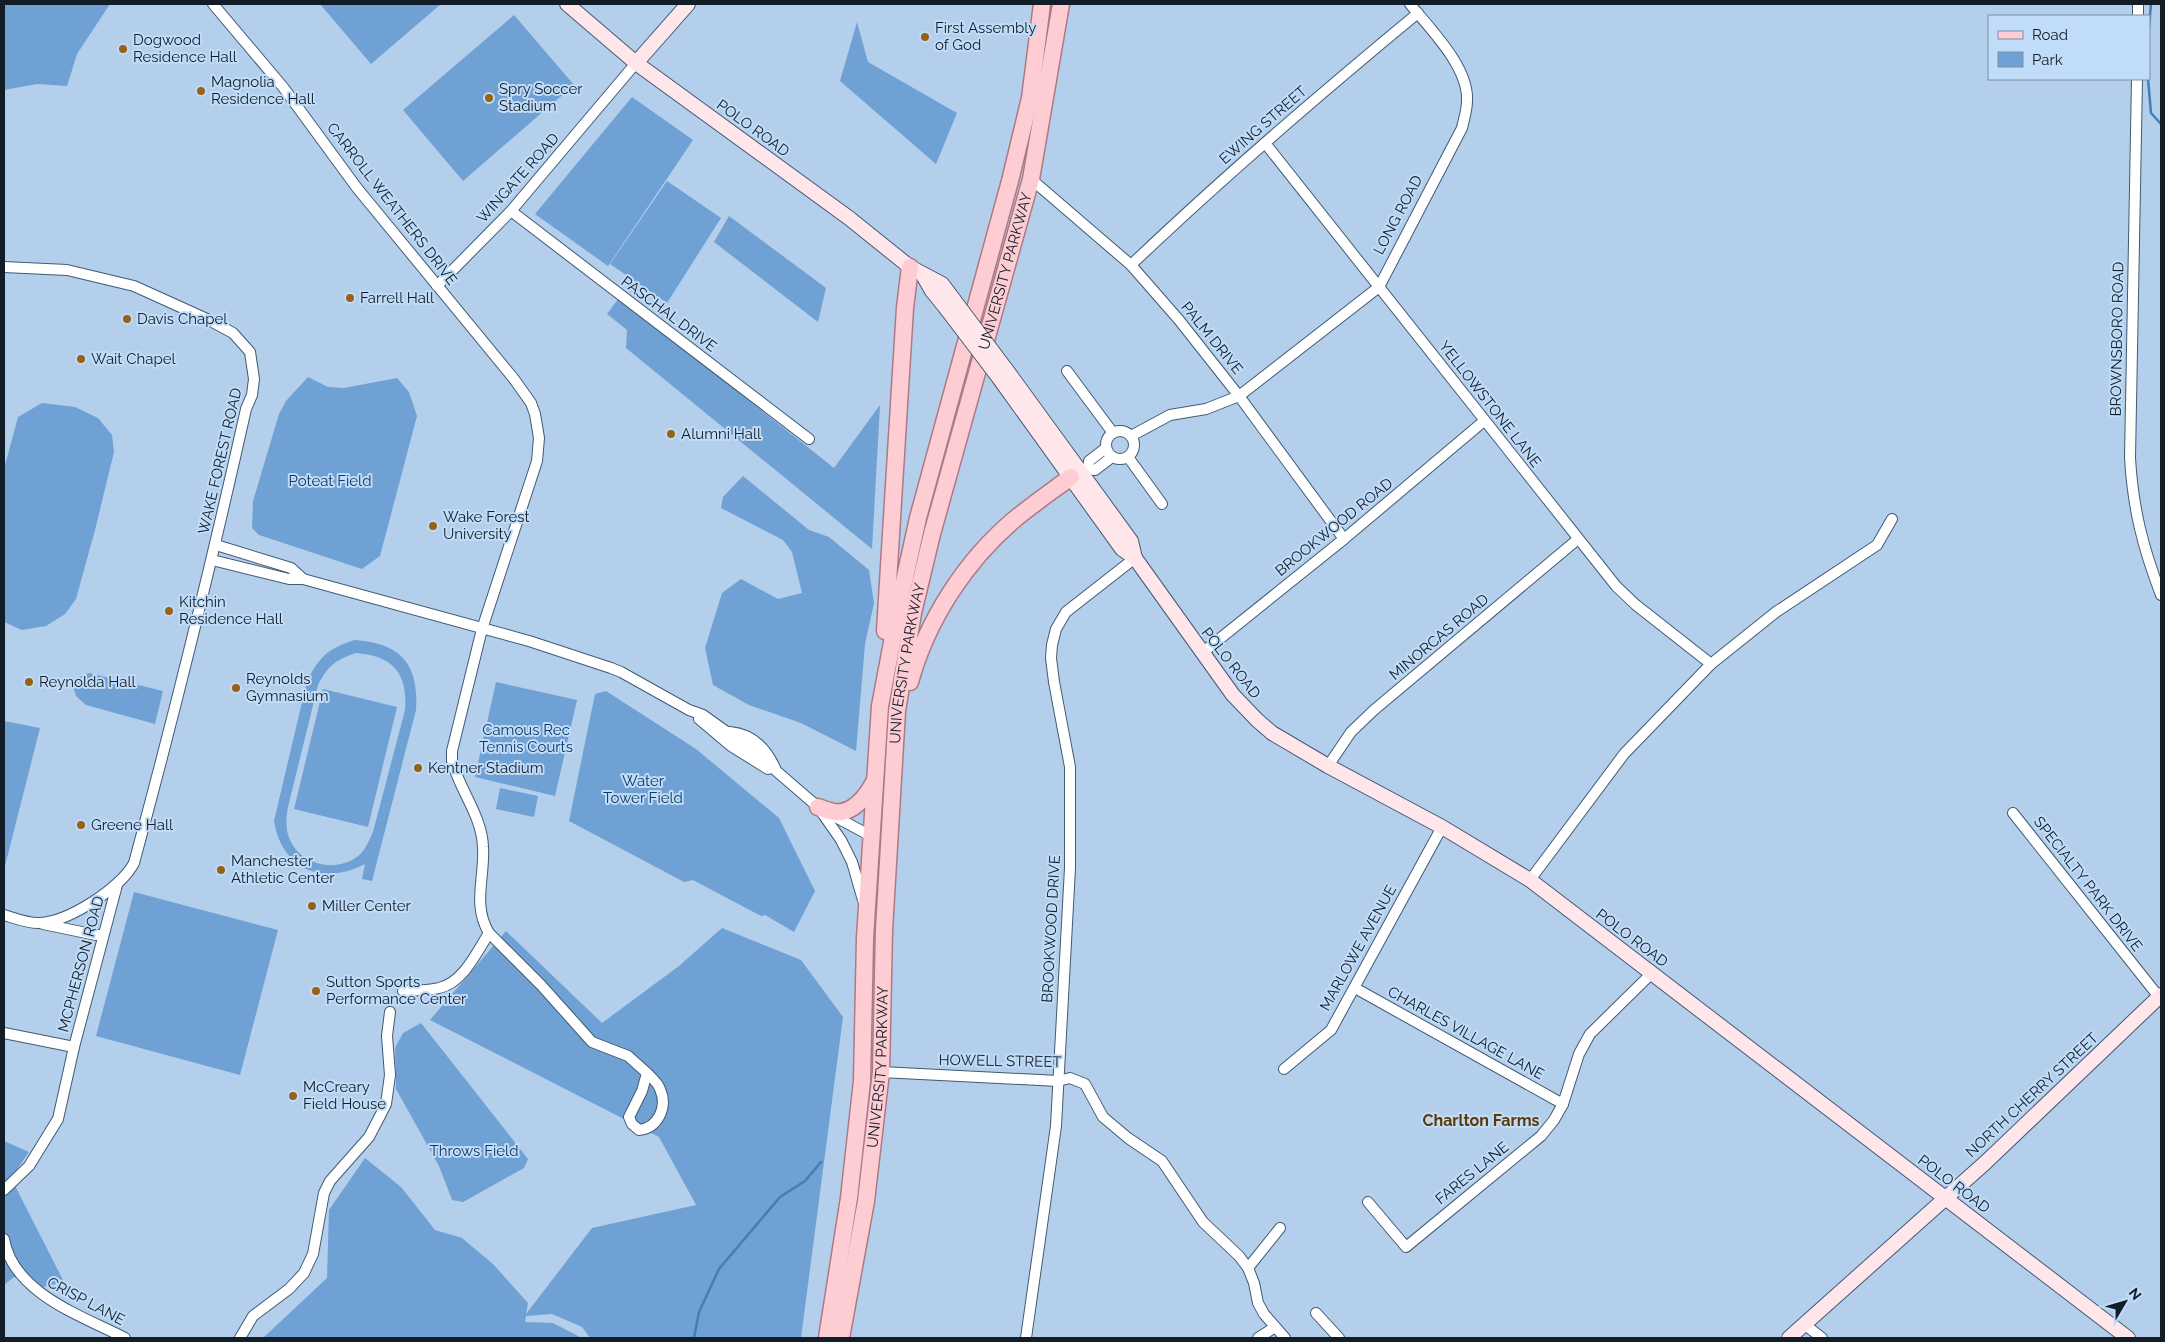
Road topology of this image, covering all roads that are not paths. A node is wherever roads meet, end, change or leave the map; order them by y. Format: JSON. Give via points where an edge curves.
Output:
{"nodes":[{"id":1,"x":213,"y":4,"type":"edge"},
{"id":2,"x":567,"y":4,"type":"edge"},
{"id":3,"x":688,"y":4,"type":"edge"},
{"id":4,"x":1042,"y":4,"type":"edge"},
{"id":5,"x":1061,"y":4,"type":"edge"},
{"id":6,"x":1410,"y":4,"type":"edge"},
{"id":7,"x":1418,"y":13,"type":"junction"},
{"id":8,"x":636,"y":63,"type":"junction"},
{"id":9,"x":2137,"y":80,"type":"edge"},
{"id":10,"x":1265,"y":143,"type":"junction"},
{"id":11,"x":1031,"y":179,"type":"junction"},
{"id":12,"x":511,"y":211,"type":"junction"},
{"id":13,"x":1131,"y":265,"type":"junction"},
{"id":14,"x":4,"y":266,"type":"edge"},
{"id":15,"x":917,"y":271,"type":"junction"},
{"id":16,"x":436,"y":286,"type":"junction"},
{"id":17,"x":1379,"y":286,"type":"junction"},
{"id":18,"x":1067,"y":371,"type":"dead end"},
{"id":19,"x":1004,"y":375,"type":"junction"},
{"id":20,"x":1239,"y":396,"type":"junction"},
{"id":21,"x":1484,"y":421,"type":"junction"},
{"id":22,"x":1113,"y":433,"type":"junction"},
{"id":23,"x":1131,"y":436,"type":"junction"},
{"id":24,"x":808,"y":439,"type":"dead end"},
{"id":25,"x":1109,"y":452,"type":"junction"},
{"id":26,"x":1128,"y":457,"type":"junction"},
{"id":27,"x":1080,"y":473,"type":"junction"},
{"id":28,"x":1162,"y":504,"type":"dead end"},
{"id":29,"x":1892,"y":519,"type":"dead end"},
{"id":30,"x":1344,"y":539,"type":"junction"},
{"id":31,"x":1578,"y":539,"type":"junction"},
{"id":32,"x":216,"y":545,"type":"junction"},
{"id":33,"x":1135,"y":558,"type":"junction"},
{"id":34,"x":212,"y":560,"type":"junction"},
{"id":35,"x":303,"y":579,"type":"junction"},
{"id":36,"x":2161,"y":595,"type":"edge"},
{"id":37,"x":482,"y":629,"type":"junction"},
{"id":38,"x":1202,"y":653,"type":"junction"},
{"id":39,"x":1711,"y":664,"type":"junction"},
{"id":40,"x":880,"y":706,"type":"junction"},
{"id":41,"x":689,"y":710,"type":"junction"},
{"id":42,"x":895,"y":752,"type":"junction"},
{"id":43,"x":1328,"y":766,"type":"junction"},
{"id":44,"x":776,"y":771,"type":"junction"},
{"id":45,"x":875,"y":780,"type":"junction"},
{"id":46,"x":818,"y":807,"type":"junction"},
{"id":47,"x":2013,"y":813,"type":"dead end"},
{"id":48,"x":1442,"y":827,"type":"junction"},
{"id":49,"x":871,"y":836,"type":"junction"},
{"id":50,"x":1530,"y":880,"type":"junction"},
{"id":51,"x":117,"y":885,"type":"junction"},
{"id":52,"x":886,"y":892,"type":"junction"},
{"id":53,"x":4,"y":915,"type":"edge"},
{"id":54,"x":866,"y":915,"type":"junction"},
{"id":55,"x":38,"y":923,"type":"junction"},
{"id":56,"x":489,"y":933,"type":"junction"},
{"id":57,"x":103,"y":935,"type":"junction"},
{"id":58,"x":1652,"y":974,"type":"junction"},
{"id":59,"x":1355,"y":988,"type":"junction"},
{"id":60,"x":403,"y":991,"type":"dead end"},
{"id":61,"x":2160,"y":996,"type":"edge"},
{"id":62,"x":390,"y":1012,"type":"dead end"},
{"id":63,"x":4,"y":1033,"type":"edge"},
{"id":64,"x":74,"y":1047,"type":"junction"},
{"id":65,"x":1284,"y":1069,"type":"dead end"},
{"id":66,"x":882,"y":1072,"type":"junction"},
{"id":67,"x":647,"y":1073,"type":"junction"},
{"id":68,"x":1058,"y":1081,"type":"junction"},
{"id":69,"x":1563,"y":1104,"type":"junction"},
{"id":70,"x":4,"y":1190,"type":"edge"},
{"id":71,"x":1944,"y":1197,"type":"junction"},
{"id":72,"x":1368,"y":1202,"type":"dead end"},
{"id":73,"x":1280,"y":1228,"type":"dead end"},
{"id":74,"x":4,"y":1239,"type":"edge"},
{"id":75,"x":1248,"y":1268,"type":"junction"},
{"id":76,"x":1316,"y":1313,"type":"dead end"},
{"id":77,"x":1804,"y":1324,"type":"junction"},
{"id":78,"x":1274,"y":1327,"type":"junction"},
{"id":79,"x":125,"y":1338,"type":"edge"},
{"id":80,"x":240,"y":1338,"type":"edge"},
{"id":81,"x":826,"y":1338,"type":"edge"},
{"id":82,"x":841,"y":1338,"type":"edge"},
{"id":83,"x":1026,"y":1338,"type":"edge"},
{"id":84,"x":1258,"y":1338,"type":"edge"},
{"id":85,"x":1285,"y":1338,"type":"edge"},
{"id":86,"x":1339,"y":1338,"type":"edge"},
{"id":87,"x":1789,"y":1338,"type":"edge"},
{"id":88,"x":1822,"y":1338,"type":"edge"},
{"id":89,"x":2128,"y":1338,"type":"edge"}],
"edges":[{"from":1,"to":16,"type":"street","name":"CARROLL WEATHERS DRIVE","via":[[283,87],[357,188]]},
{"from":2,"to":8,"type":"main road","name":"POLO ROAD"},
{"from":3,"to":8,"type":"main road"},
{"from":4,"to":40,"type":"main road","name":"UNIVERSITY PARKWAY","via":[[1030,98],[918,518]]},
{"from":5,"to":11,"type":"main road","name":"UNIVERSITY PARKWAY"},
{"from":6,"to":7,"type":"street","name":"LONG ROAD"},
{"from":7,"to":10,"type":"street","name":"EWING STREET"},
{"from":7,"to":17,"type":"street","name":"LONG ROAD","via":[[1447,49],[1464,80],[1467,100],[1462,128]]},
{"from":8,"to":12,"type":"street","name":"WINGATE ROAD"},
{"from":8,"to":15,"type":"main road","name":"POLO ROAD"},
{"from":9,"to":36,"type":"street","name":"BROWNSBORO ROAD","via":[[2131,466],[2145,551]]},
{"from":10,"to":13,"type":"street","name":"EWING STREET"},
{"from":10,"to":17,"type":"street","name":"YELLOWSTONE LANE"},
{"from":11,"to":13,"type":"street","name":"PALM DRIVE"},
{"from":11,"to":42,"type":"main road","name":"UNIVERSITY PARKWAY","via":[[913,613],[897,711]]},
{"from":12,"to":16,"type":"street","name":"WINGATE ROAD"},
{"from":12,"to":24,"type":"street","name":"PASCHAL DRIVE"},
{"from":13,"to":20,"type":"street","name":"PALM DRIVE"},
{"from":14,"to":32,"type":"street","name":"WAKE FOREST ROAD","via":[[67,270],[149,291],[232,333],[250,352],[254,379],[252,395],[246,409]]},
{"from":15,"to":19,"type":"main road","name":"POLO ROAD","bridge":true,"via":[[932,291],[949,303]]},
{"from":15,"to":40,"type":"main road","via":[[905,308]]},
{"from":16,"to":37,"type":"street","name":"CARROLL WEATHERS DRIVE","via":[[525,393],[538,428],[537,461]]},
{"from":17,"to":20,"type":"street","name":"LONG ROAD"},
{"from":17,"to":21,"type":"street","name":"YELLOWSTONE LANE"},
{"from":18,"to":22,"type":"street"},
{"from":19,"to":27,"type":"main road","name":"POLO ROAD"},
{"from":19,"to":27,"type":"main road","name":"POLO ROAD","via":[[1071,457]]},
{"from":20,"to":23,"type":"street","name":"LONG ROAD","via":[[1206,409],[1170,416]]},
{"from":20,"to":30,"type":"street","name":"PALM DRIVE"},
{"from":21,"to":30,"type":"street","name":"BROOKWOOD ROAD"},
{"from":21,"to":31,"type":"street","name":"YELLOWSTONE LANE"},
{"from":22,"to":23,"type":"street","via":[[1124,432]]},
{"from":22,"to":25,"type":"street","via":[[1107,438]]},
{"from":23,"to":26,"type":"street","via":[[1134,447]]},
{"from":25,"to":26,"type":"street","via":[[1117,460]]},
{"from":25,"to":27,"type":"street","via":[[1089,461]]},
{"from":26,"to":28,"type":"street"},
{"from":27,"to":33,"type":"main road","name":"POLO ROAD","via":[[1122,549]]},
{"from":27,"to":42,"type":"main road","via":[[1015,519],[962,576],[933,625],[913,670]]},
{"from":29,"to":39,"type":"street","via":[[1877,545],[1776,612]]},
{"from":30,"to":38,"type":"street","name":"BROOKWOOD ROAD"},
{"from":31,"to":39,"type":"street","name":"YELLOWSTONE LANE","via":[[1636,605]]},
{"from":31,"to":43,"type":"street","name":"MINORCAS ROAD","via":[[1374,710],[1351,732]]},
{"from":32,"to":34,"type":"street","name":"WAKE FOREST ROAD"},
{"from":32,"to":35,"type":"street","name":"WAKE FOREST ROAD","via":[[291,568]]},
{"from":33,"to":38,"type":"main road","name":"POLO ROAD"},
{"from":33,"to":68,"type":"street","name":"BROOKWOOD DRIVE","via":[[1066,612],[1056,629],[1052,645],[1054,682],[1071,787],[1070,868]]},
{"from":34,"to":35,"type":"street","name":"WAKE FOREST ROAD","via":[[289,579]]},
{"from":34,"to":51,"type":"street","name":"MCPHERSON ROAD","via":[[134,862]]},
{"from":35,"to":37,"type":"street","name":"WAKE FOREST ROAD"},
{"from":37,"to":41,"type":"street","name":"WAKE FOREST ROAD","via":[[529,640],[622,672]]},
{"from":37,"to":56,"type":"street","via":[[452,756],[457,776],[481,828],[480,908]]},
{"from":38,"to":43,"type":"main road","name":"POLO ROAD","via":[[1232,695],[1257,720]]},
{"from":39,"to":50,"type":"street","via":[[1624,754]]},
{"from":40,"to":45,"type":"main road","name":"UNIVERSITY PARKWAY"},
{"from":41,"to":44,"type":"street","name":"WAKE FOREST ROAD","via":[[703,715]]},
{"from":41,"to":44,"type":"street","name":"WAKE FOREST ROAD","via":[[737,750],[761,766]]},
{"from":42,"to":52,"type":"main road","name":"UNIVERSITY PARKWAY"},
{"from":43,"to":48,"type":"main road","name":"POLO ROAD"},
{"from":44,"to":46,"type":"street","name":"WAKE FOREST ROAD"},
{"from":45,"to":46,"type":"main road","via":[[853,807],[842,812]]},
{"from":45,"to":49,"type":"main road","name":"UNIVERSITY PARKWAY"},
{"from":46,"to":49,"type":"street","name":"WAKE FOREST ROAD"},
{"from":46,"to":54,"type":"street","name":"WAKE FOREST ROAD","via":[[852,862]]},
{"from":47,"to":61,"type":"street","name":"SPECIALTY PARK DRIVE"},
{"from":48,"to":50,"type":"main road","name":"POLO ROAD"},
{"from":48,"to":59,"type":"street","name":"MARLOWE AVENUE"},
{"from":49,"to":52,"type":"main road","via":[[878,840],[880,846],[879,883]]},
{"from":49,"to":54,"type":"main road","name":"UNIVERSITY PARKWAY"},
{"from":50,"to":58,"type":"main road","name":"POLO ROAD"},
{"from":51,"to":55,"type":"street","via":[[84,907]]},
{"from":51,"to":57,"type":"street","name":"MCPHERSON ROAD"},
{"from":52,"to":66,"type":"main road","name":"UNIVERSITY PARKWAY"},
{"from":53,"to":55,"type":"street"},
{"from":54,"to":81,"type":"main road","name":"UNIVERSITY PARKWAY","via":[[862,1081],[849,1198]]},
{"from":55,"to":57,"type":"street"},
{"from":56,"to":60,"type":"street","via":[[466,968],[449,984],[441,988]]},
{"from":56,"to":67,"type":"street","via":[[592,1042],[628,1056]]},
{"from":57,"to":64,"type":"street","name":"MCPHERSON ROAD"},
{"from":58,"to":69,"type":"street","name":"FARES LANE","via":[[1590,1034],[1579,1054]]},
{"from":58,"to":71,"type":"main road","name":"POLO ROAD"},
{"from":59,"to":65,"type":"street","name":"MARLOWE AVENUE","via":[[1331,1030]]},
{"from":59,"to":69,"type":"street","name":"CHARLES VILLAGE LANE"},
{"from":61,"to":71,"type":"main road","name":"NORTH CHERRY STREET","via":[[1986,1162]]},
{"from":62,"to":80,"type":"street","via":[[387,1043],[390,1075],[382,1112],[369,1137],[330,1181],[324,1193],[313,1254],[304,1274],[285,1293],[253,1316]]},
{"from":63,"to":64,"type":"street"},
{"from":64,"to":70,"type":"street","name":"MCPHERSON ROAD","via":[[58,1119],[29,1166]]},
{"from":66,"to":68,"type":"street","name":"HOWELL STREET"},
{"from":66,"to":82,"type":"main road","name":"UNIVERSITY PARKWAY","via":[[866,1201]]},
{"from":67,"to":67,"type":"street","via":[[629,1117],[639,1130],[654,1124],[663,1109],[660,1089]]},
{"from":68,"to":75,"type":"street","name":"HOWELL STREET","via":[[1070,1078],[1085,1084],[1103,1117],[1162,1161],[1204,1222]]},
{"from":68,"to":83,"type":"street","name":"BROOKWOOD DRIVE","via":[[1056,1126]]},
{"from":69,"to":72,"type":"street","name":"FARES LANE","via":[[1541,1136],[1406,1247]]},
{"from":71,"to":77,"type":"main road","name":"NORTH CHERRY STREET"},
{"from":71,"to":89,"type":"main road","name":"POLO ROAD"},
{"from":73,"to":75,"type":"street"},
{"from":74,"to":79,"type":"street","name":"CRISP LANE","via":[[6,1250],[32,1288]]},
{"from":75,"to":78,"type":"street","name":"HOWELL STREET","via":[[1258,1303]]},
{"from":76,"to":86,"type":"street"},
{"from":77,"to":87,"type":"main road","name":"NORTH CHERRY STREET"},
{"from":77,"to":88,"type":"street"},
{"from":78,"to":84,"type":"street"},
{"from":78,"to":85,"type":"street","name":"HOWELL STREET"}]}
